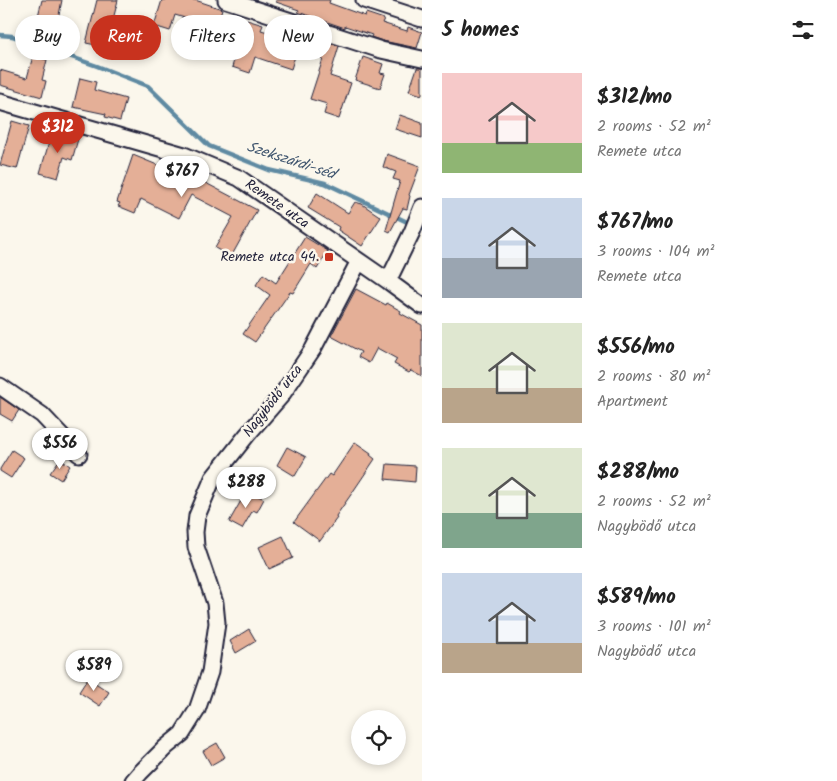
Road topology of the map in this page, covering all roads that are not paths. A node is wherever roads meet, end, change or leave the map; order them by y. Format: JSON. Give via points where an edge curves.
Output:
{"nodes":[{"id":1,"x":226,"y":0,"type":"edge"},
{"id":2,"x":364,"y":0,"type":"edge"},
{"id":3,"x":422,"y":19,"type":"edge"},
{"id":4,"x":380,"y":50,"type":"junction"},
{"id":5,"x":422,"y":59,"type":"edge"},
{"id":6,"x":422,"y":70,"type":"edge"},
{"id":7,"x":0,"y":102,"type":"edge"},
{"id":8,"x":421,"y":210,"type":"edge"},
{"id":9,"x":359,"y":261,"type":"junction"},
{"id":10,"x":388,"y":281,"type":"junction"},
{"id":11,"x":422,"y":306,"type":"edge"},
{"id":12,"x":0,"y":386,"type":"edge"},
{"id":13,"x":79,"y":454,"type":"dead end"},
{"id":14,"x":133,"y":781,"type":"edge"}],
"edges":[{"from":1,"to":4,"type":"street"},
{"from":2,"to":3,"type":"street"},
{"from":4,"to":5,"type":"street"},
{"from":4,"to":6,"type":"street","via":[[401,64]]},
{"from":7,"to":9,"type":"street","name":"Remete utca","via":[[184,155],[239,178]]},
{"from":8,"to":10,"type":"street"},
{"from":9,"to":10,"type":"street","name":"Remete utca"},
{"from":9,"to":14,"type":"street","name":"Nagybödő utca","via":[[308,357],[281,396],[213,478],[197,516],[196,532],[196,547],[215,603],[217,623],[210,672],[197,710],[182,734]]},
{"from":10,"to":11,"type":"street","name":"Remete utca"},
{"from":12,"to":13,"type":"street","via":[[42,415]]}]}
